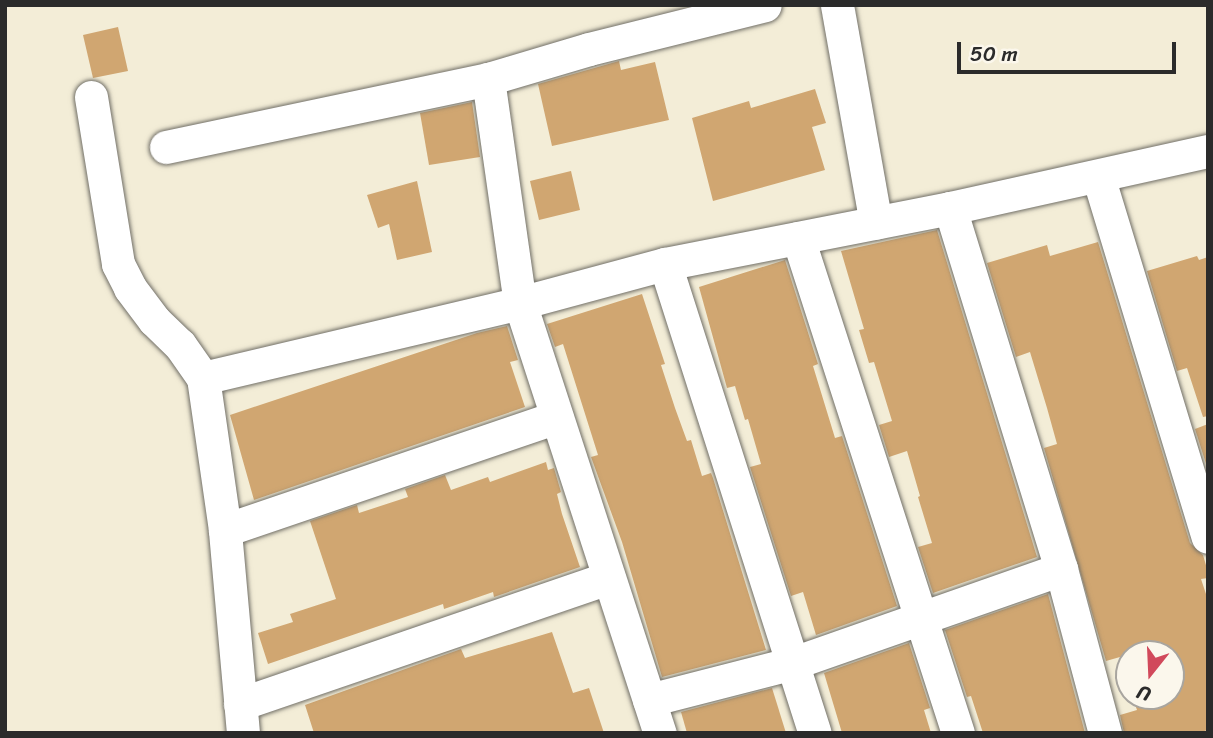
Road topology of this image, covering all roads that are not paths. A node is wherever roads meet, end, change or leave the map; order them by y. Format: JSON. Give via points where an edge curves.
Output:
{"nodes":[{"id":1,"x":765,"y":5,"type":"edge"},
{"id":2,"x":837,"y":5,"type":"edge"},
{"id":3,"x":488,"y":79,"type":"junction"},
{"id":4,"x":91,"y":97,"type":"dead end"},
{"id":5,"x":166,"y":148,"type":"dead end"},
{"id":6,"x":1208,"y":151,"type":"edge"},
{"id":7,"x":1098,"y":176,"type":"junction"},
{"id":8,"x":950,"y":208,"type":"junction"},
{"id":9,"x":876,"y":223,"type":"junction"},
{"id":10,"x":798,"y":238,"type":"junction"},
{"id":11,"x":666,"y":264,"type":"junction"},
{"id":12,"x":520,"y":303,"type":"junction"},
{"id":13,"x":203,"y":378,"type":"junction"},
{"id":14,"x":556,"y":417,"type":"junction"},
{"id":15,"x":225,"y":530,"type":"junction"},
{"id":16,"x":1208,"y":537,"type":"edge"},
{"id":17,"x":1061,"y":569,"type":"junction"},
{"id":18,"x":608,"y":578,"type":"junction"},
{"id":19,"x":921,"y":619,"type":"junction"},
{"id":20,"x":793,"y":663,"type":"junction"},
{"id":21,"x":649,"y":700,"type":"junction"},
{"id":22,"x":242,"y":718,"type":"edge"},
{"id":23,"x":660,"y":733,"type":"edge"},
{"id":24,"x":815,"y":733,"type":"edge"},
{"id":25,"x":958,"y":733,"type":"edge"},
{"id":26,"x":1105,"y":733,"type":"edge"}],
"edges":[{"from":1,"to":3,"type":"street"},
{"from":2,"to":9,"type":"street"},
{"from":3,"to":5,"type":"street"},
{"from":3,"to":12,"type":"street"},
{"from":4,"to":13,"type":"street","via":[[118,264],[130,288]]},
{"from":6,"to":7,"type":"street"},
{"from":7,"to":8,"type":"street"},
{"from":7,"to":16,"type":"street"},
{"from":8,"to":9,"type":"street"},
{"from":8,"to":17,"type":"street"},
{"from":9,"to":10,"type":"street"},
{"from":10,"to":11,"type":"street"},
{"from":10,"to":19,"type":"street"},
{"from":11,"to":12,"type":"street"},
{"from":11,"to":20,"type":"street"},
{"from":12,"to":13,"type":"street"},
{"from":12,"to":14,"type":"street"},
{"from":13,"to":15,"type":"street"},
{"from":14,"to":15,"type":"street"},
{"from":14,"to":18,"type":"street"},
{"from":15,"to":22,"type":"street"},
{"from":17,"to":19,"type":"street"},
{"from":17,"to":26,"type":"street"},
{"from":18,"to":21,"type":"street"},
{"from":18,"to":22,"type":"street"},
{"from":19,"to":20,"type":"street"},
{"from":19,"to":25,"type":"street"},
{"from":20,"to":21,"type":"street"},
{"from":20,"to":24,"type":"street"},
{"from":21,"to":23,"type":"street"}]}
